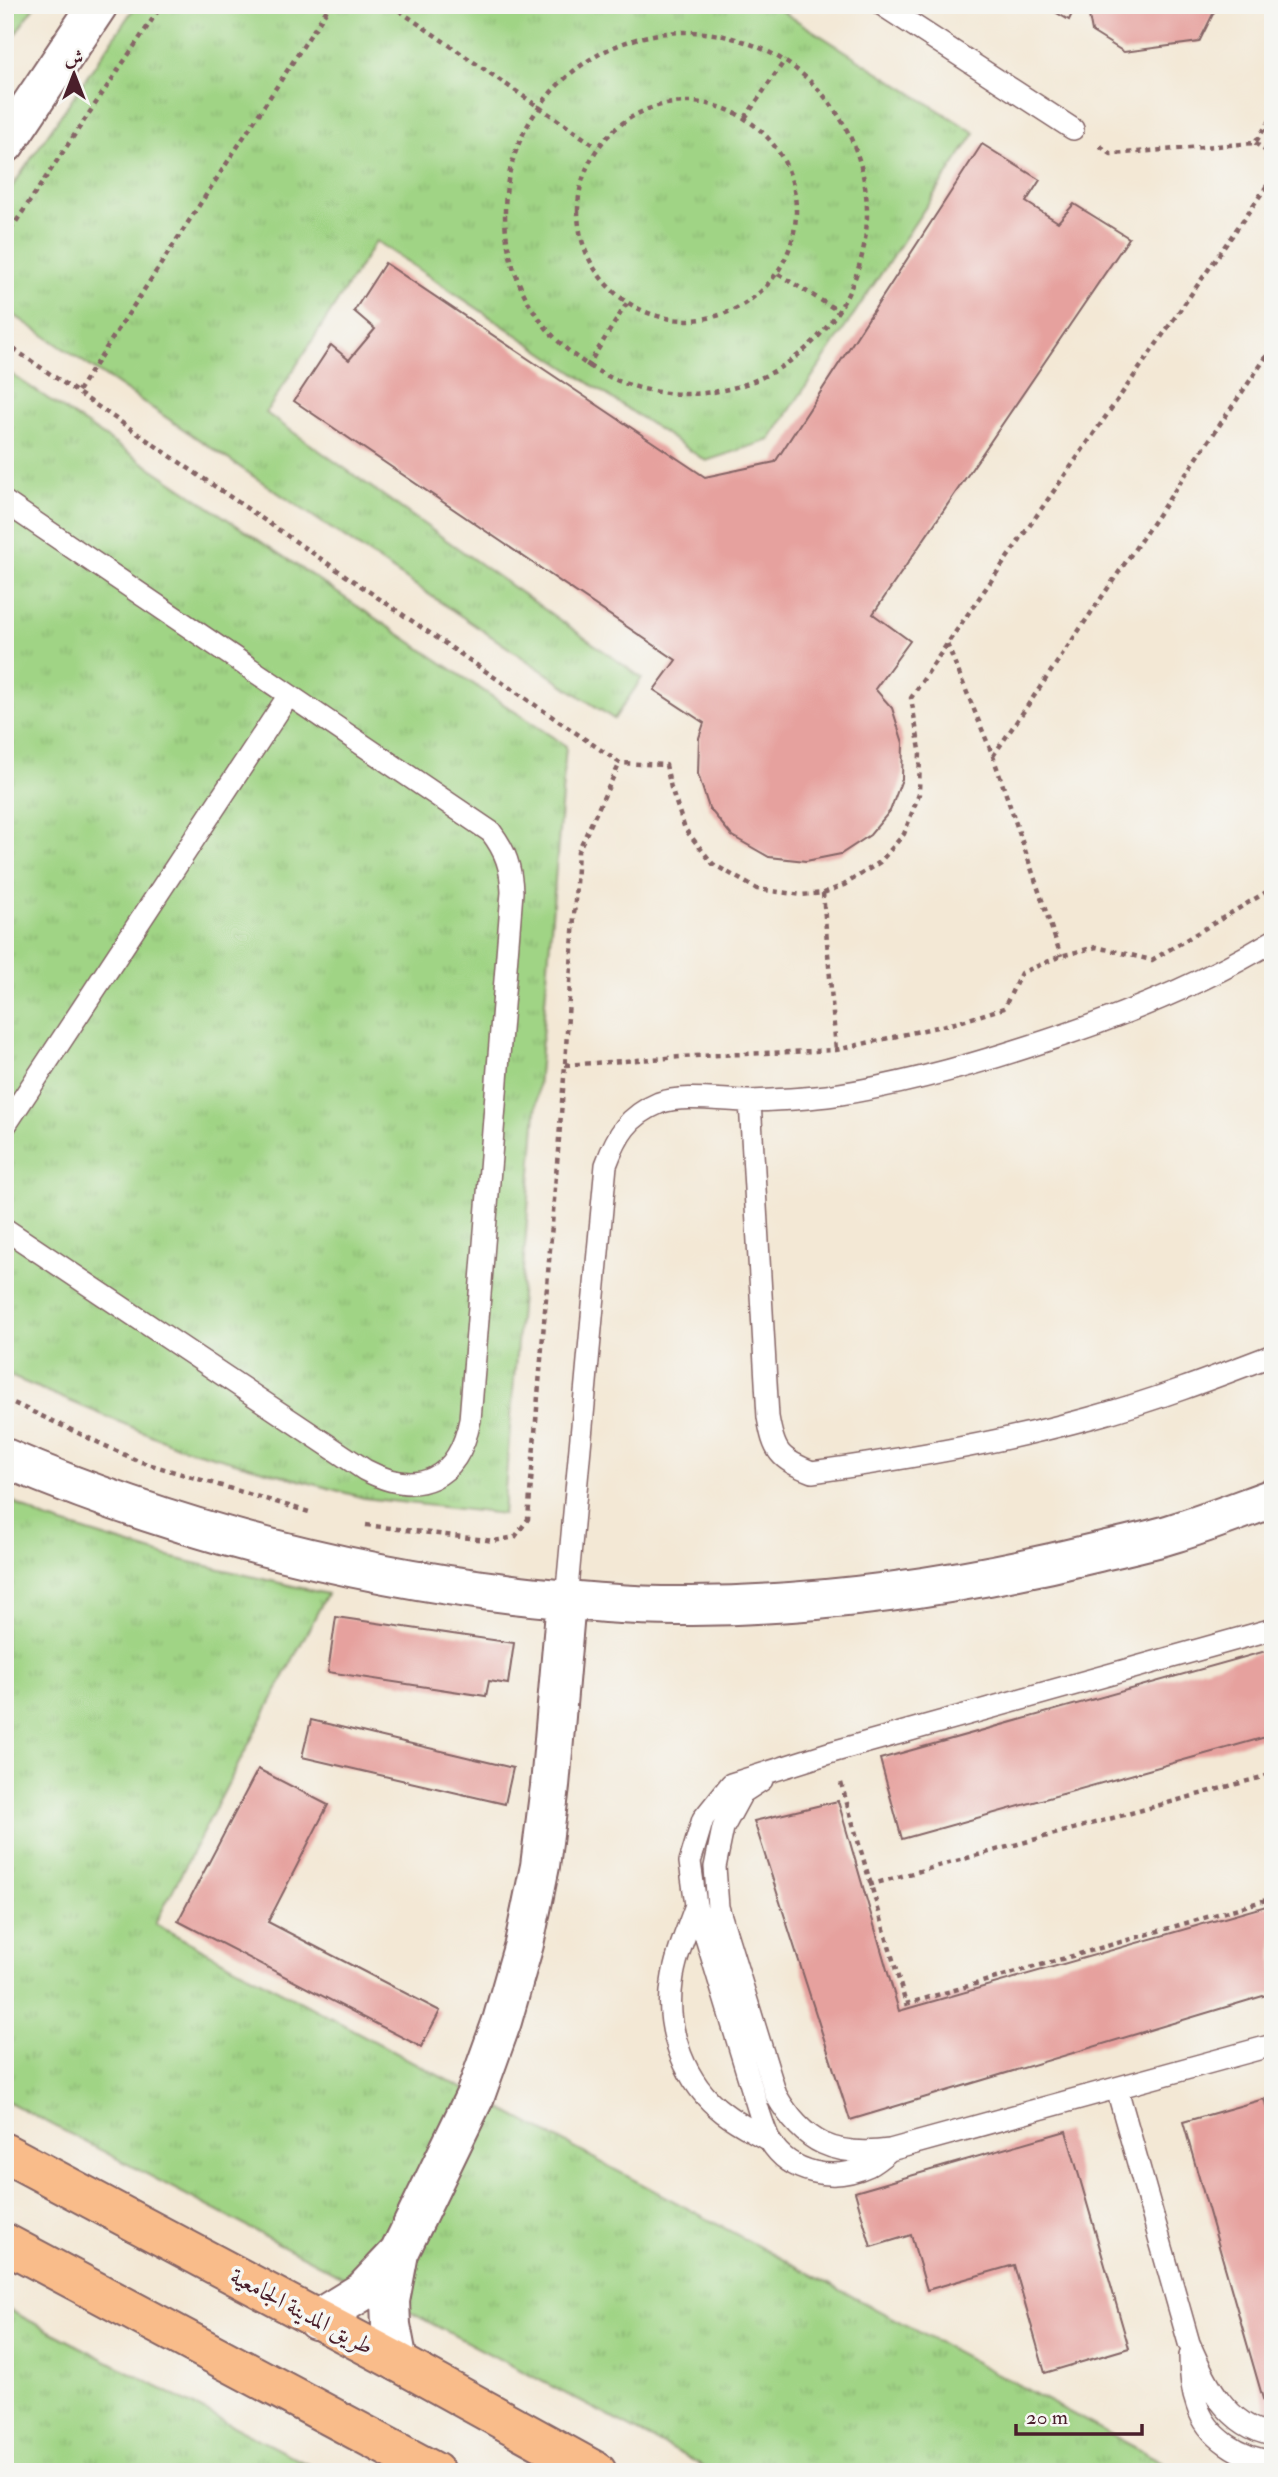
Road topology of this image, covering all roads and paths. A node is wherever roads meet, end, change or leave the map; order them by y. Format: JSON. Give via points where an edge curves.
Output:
{"nodes":[{"id":1,"x":98,"y":5,"type":"edge"},
{"id":2,"x":162,"y":5,"type":"edge"},
{"id":3,"x":330,"y":5,"type":"edge"},
{"id":4,"x":391,"y":5,"type":"edge"},
{"id":5,"x":882,"y":5,"type":"edge"},
{"id":6,"x":785,"y":60,"type":"junction"},
{"id":7,"x":537,"y":106,"type":"junction"},
{"id":8,"x":1273,"y":116,"type":"edge"},
{"id":9,"x":746,"y":118,"type":"junction"},
{"id":10,"x":1073,"y":128,"type":"joint"},
{"id":11,"x":1255,"y":143,"type":"junction"},
{"id":12,"x":5,"y":145,"type":"edge"},
{"id":13,"x":597,"y":147,"type":"junction"},
{"id":14,"x":1273,"y":156,"type":"edge"},
{"id":15,"x":1273,"y":177,"type":"edge"},
{"id":16,"x":5,"y":238,"type":"edge"},
{"id":17,"x":778,"y":274,"type":"junction"},
{"id":18,"x":627,"y":303,"type":"junction"},
{"id":19,"x":840,"y":312,"type":"junction"},
{"id":20,"x":5,"y":343,"type":"edge"},
{"id":21,"x":1273,"y":347,"type":"edge"},
{"id":22,"x":587,"y":367,"type":"junction"},
{"id":23,"x":78,"y":391,"type":"junction"},
{"id":24,"x":5,"y":502,"type":"edge"},
{"id":25,"x":947,"y":644,"type":"junction"},
{"id":26,"x":289,"y":695,"type":"junction"},
{"id":27,"x":993,"y":756,"type":"junction"},
{"id":28,"x":620,"y":763,"type":"junction"},
{"id":29,"x":1273,"y":888,"type":"edge"},
{"id":30,"x":823,"y":893,"type":"junction"},
{"id":31,"x":1273,"y":941,"type":"edge"},
{"id":32,"x":1061,"y":956,"type":"junction"},
{"id":33,"x":836,"y":1050,"type":"junction"},
{"id":34,"x":565,"y":1065,"type":"junction"},
{"id":35,"x":750,"y":1101,"type":"junction"},
{"id":36,"x":5,"y":1126,"type":"edge"},
{"id":37,"x":5,"y":1230,"type":"edge"},
{"id":38,"x":1273,"y":1355,"type":"edge"},
{"id":39,"x":5,"y":1399,"type":"edge"},
{"id":40,"x":5,"y":1458,"type":"edge"},
{"id":41,"x":1273,"y":1498,"type":"edge"},
{"id":42,"x":316,"y":1514,"type":"dead end"},
{"id":43,"x":356,"y":1524,"type":"dead end"},
{"id":44,"x":566,"y":1600,"type":"junction"},
{"id":45,"x":1273,"y":1629,"type":"edge"},
{"id":46,"x":832,"y":1752,"type":"junction"},
{"id":47,"x":782,"y":1768,"type":"junction"},
{"id":48,"x":1273,"y":1773,"type":"edge"},
{"id":49,"x":869,"y":1885,"type":"junction"},
{"id":50,"x":1273,"y":1898,"type":"edge"},
{"id":51,"x":696,"y":1905,"type":"junction"},
{"id":52,"x":738,"y":2010,"type":"junction"},
{"id":53,"x":1273,"y":2046,"type":"edge"},
{"id":54,"x":1117,"y":2088,"type":"junction"},
{"id":55,"x":770,"y":2141,"type":"junction"},
{"id":56,"x":890,"y":2150,"type":"junction"},
{"id":57,"x":5,"y":2153,"type":"edge"},
{"id":58,"x":5,"y":2243,"type":"edge"},
{"id":59,"x":399,"y":2253,"type":"junction"},
{"id":60,"x":316,"y":2320,"type":"junction"},
{"id":61,"x":1189,"y":2343,"type":"junction"},
{"id":62,"x":398,"y":2362,"type":"junction"},
{"id":63,"x":1273,"y":2435,"type":"edge"},
{"id":64,"x":1273,"y":2461,"type":"edge"},
{"id":65,"x":417,"y":2466,"type":"edge"},
{"id":66,"x":597,"y":2472,"type":"edge"}],
"edges":[{"from":1,"to":12,"type":"street"},
{"from":2,"to":16,"type":"path"},
{"from":3,"to":23,"type":"path"},
{"from":4,"to":7,"type":"path"},
{"from":5,"to":10,"type":"lane"},
{"from":6,"to":7,"type":"path","via":[[731,37],[678,31],[625,41],[578,66]]},
{"from":6,"to":9,"type":"path"},
{"from":6,"to":19,"type":"path","via":[[825,94],[856,145],[869,201],[864,259]]},
{"from":7,"to":13,"type":"path"},
{"from":7,"to":22,"type":"path","via":[[512,157],[503,216],[513,274],[542,326]]},
{"from":8,"to":11,"type":"path"},
{"from":9,"to":13,"type":"path","via":[[707,103],[666,103],[627,119]]},
{"from":9,"to":17,"type":"path","via":[[778,149],[795,189],[795,234]]},
{"from":10,"to":11,"type":"path","via":[[1111,154]]},
{"from":11,"to":14,"type":"path"},
{"from":13,"to":18,"type":"path","via":[[579,188],[578,232],[596,272]]},
{"from":15,"to":25,"type":"path"},
{"from":17,"to":18,"type":"path","via":[[747,303],[708,318],[666,318]]},
{"from":17,"to":19,"type":"path"},
{"from":18,"to":22,"type":"path"},
{"from":19,"to":22,"type":"path","via":[[790,363],[724,391],[653,392]]},
{"from":20,"to":23,"type":"path"},
{"from":21,"to":27,"type":"path"},
{"from":23,"to":28,"type":"path"},
{"from":24,"to":26,"type":"lane"},
{"from":25,"to":27,"type":"path"},
{"from":25,"to":30,"type":"path","via":[[911,698],[920,750],[919,794],[904,834],[880,862]]},
{"from":26,"to":36,"type":"lane"},
{"from":26,"to":37,"type":"lane","via":[[491,832],[511,870],[465,1443],[453,1464],[433,1478],[410,1484],[385,1481]]},
{"from":27,"to":32,"type":"path"},
{"from":28,"to":30,"type":"path","via":[[666,765],[685,829],[713,864],[757,889]]},
{"from":28,"to":34,"type":"path","via":[[578,851]]},
{"from":29,"to":32,"type":"path","via":[[1152,960],[1096,947]]},
{"from":30,"to":33,"type":"path"},
{"from":31,"to":35,"type":"lane","via":[[1128,1013],[989,1059],[898,1084]]},
{"from":32,"to":33,"type":"path","via":[[1021,973],[1004,1008]]},
{"from":33,"to":34,"type":"path"},
{"from":34,"to":43,"type":"path","via":[[528,1519],[515,1537],[494,1541]]},
{"from":35,"to":38,"type":"lane","via":[[768,1417],[772,1442],[788,1462],[812,1472],[966,1447],[1091,1418]]},
{"from":35,"to":44,"type":"lane","via":[[661,1102],[635,1115],[616,1138],[606,1165]]},
{"from":39,"to":42,"type":"path","via":[[138,1461]]},
{"from":40,"to":44,"type":"street","via":[[189,1527],[313,1560],[439,1585]]},
{"from":41,"to":44,"type":"street","via":[[1174,1533],[935,1586],[813,1601],[689,1606]]},
{"from":44,"to":59,"type":"street","via":[[550,1786],[524,1944],[475,2096]]},
{"from":45,"to":46,"type":"lane"},
{"from":46,"to":47,"type":"lane"},
{"from":46,"to":49,"type":"path"},
{"from":47,"to":51,"type":"lane","via":[[731,1784],[703,1819],[690,1862]]},
{"from":47,"to":52,"type":"lane","via":[[742,1793],[723,1828],[715,1867]]},
{"from":48,"to":49,"type":"path"},
{"from":49,"to":50,"type":"path","via":[[906,2004]]},
{"from":51,"to":52,"type":"lane"},
{"from":51,"to":55,"type":"lane","via":[[671,1983],[673,2031],[680,2055],[691,2077],[723,2113]]},
{"from":52,"to":55,"type":"lane"},
{"from":52,"to":56,"type":"lane","via":[[776,2095],[803,2132],[845,2152]]},
{"from":53,"to":54,"type":"lane"},
{"from":54,"to":56,"type":"lane"},
{"from":54,"to":61,"type":"lane"},
{"from":55,"to":56,"type":"lane","via":[[788,2161],[813,2173],[842,2174],[868,2166]]},
{"from":57,"to":60,"type":"main road","name":"طريق المدينة الجامعية"},
{"from":58,"to":65,"type":"main road"},
{"from":59,"to":60,"type":"street","via":[[363,2291]]},
{"from":59,"to":62,"type":"street","via":[[390,2301]]},
{"from":60,"to":62,"type":"main road","name":"طريق المدينة الجامعية"},
{"from":61,"to":63,"type":"lane","via":[[1216,2398],[1239,2419]]},
{"from":61,"to":64,"type":"lane","via":[[1197,2408],[1212,2432],[1233,2449]]},
{"from":62,"to":66,"type":"main road","name":"طريق المدينة الجامعية"}]}
